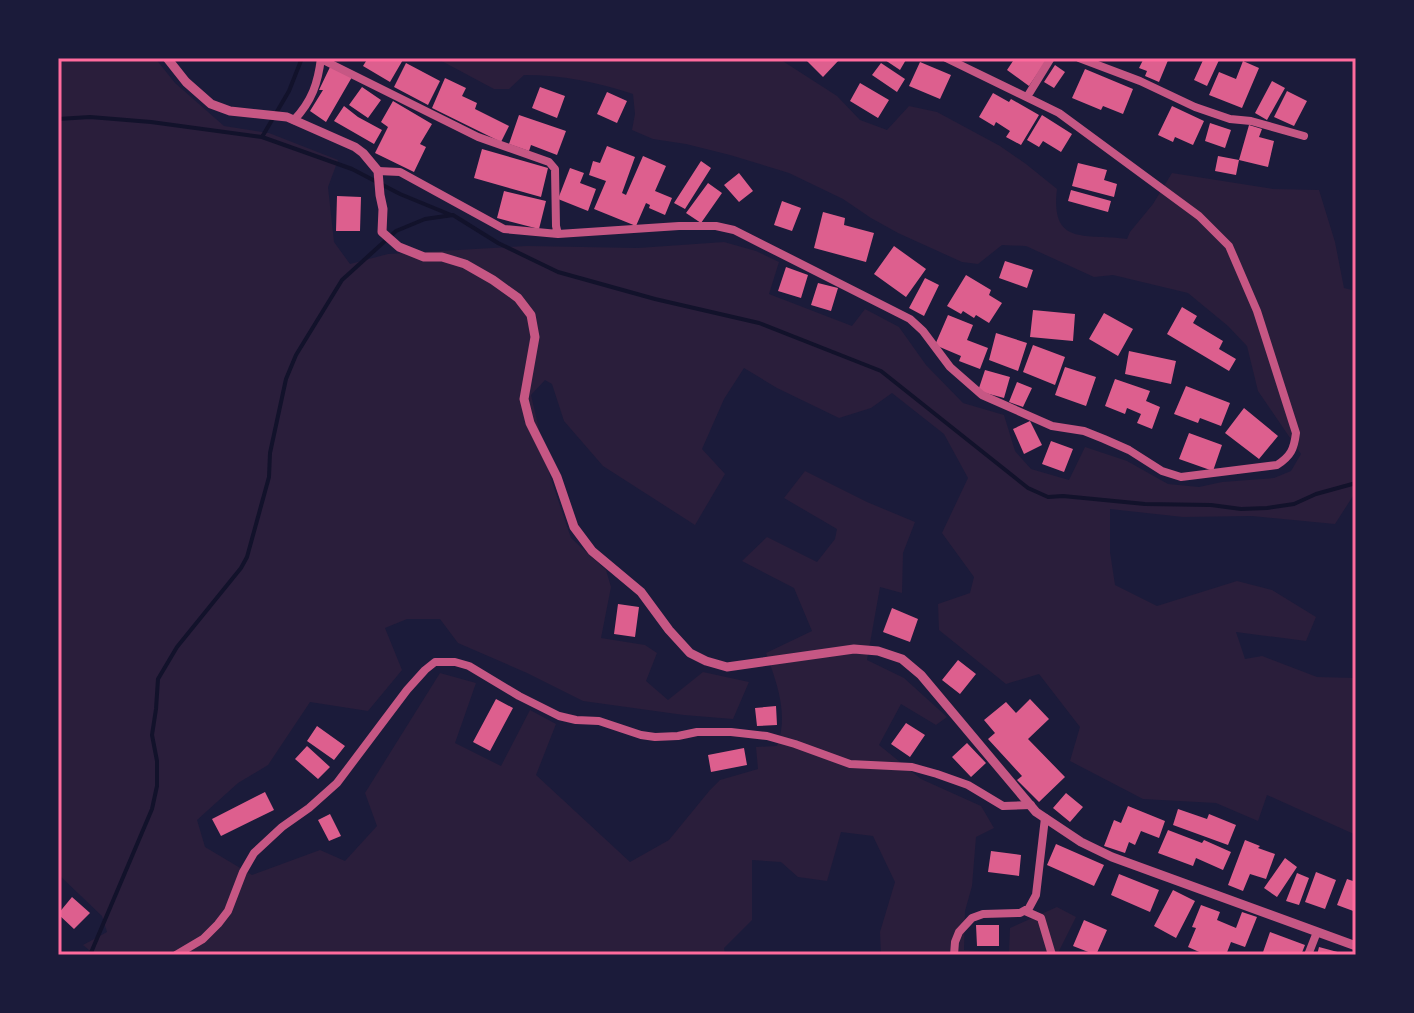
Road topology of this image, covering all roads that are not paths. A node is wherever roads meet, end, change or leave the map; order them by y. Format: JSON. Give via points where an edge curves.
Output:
{"nodes":[{"id":1,"x":167,"y":58,"type":"edge"},
{"id":2,"x":321,"y":58,"type":"edge"},
{"id":3,"x":946,"y":58,"type":"edge"},
{"id":4,"x":1051,"y":58,"type":"edge"},
{"id":5,"x":1079,"y":58,"type":"edge"},
{"id":6,"x":1027,"y":97,"type":"junction"},
{"id":7,"x":290,"y":118,"type":"junction"},
{"id":8,"x":1304,"y":136,"type":"dead end"},
{"id":9,"x":378,"y":171,"type":"junction"},
{"id":10,"x":558,"y":234,"type":"junction"},
{"id":11,"x":1031,"y":805,"type":"junction"},
{"id":12,"x":1045,"y":818,"type":"junction"},
{"id":13,"x":1025,"y":911,"type":"junction"},
{"id":14,"x":1317,"y":932,"type":"junction"},
{"id":15,"x":1356,"y":946,"type":"edge"},
{"id":16,"x":176,"y":955,"type":"edge"},
{"id":17,"x":954,"y":955,"type":"edge"},
{"id":18,"x":1052,"y":955,"type":"edge"},
{"id":19,"x":1308,"y":955,"type":"edge"}],
"edges":[{"from":1,"to":7,"type":"street","via":[[211,104]]},
{"from":2,"to":7,"type":"street","via":[[312,97]]},
{"from":2,"to":10,"type":"street","via":[[478,137],[549,162],[555,169]]},
{"from":3,"to":6,"type":"street"},
{"from":4,"to":6,"type":"street"},
{"from":5,"to":8,"type":"street","via":[[1195,107]]},
{"from":6,"to":10,"type":"street","via":[[1059,113],[1199,216],[1229,246],[1257,311],[1296,433],[1288,459],[1277,465],[1181,477],[1084,431],[1052,426],[982,395],[910,319],[734,230],[679,226]]},
{"from":7,"to":9,"type":"street","via":[[355,147]]},
{"from":9,"to":10,"type":"street","via":[[400,172],[504,229]]},
{"from":9,"to":11,"type":"street","via":[[382,232],[399,247],[424,257],[465,264],[518,298],[531,315],[535,337],[524,399],[574,527],[592,551],[641,592],[690,653],[727,667],[854,649],[902,659]]},
{"from":11,"to":12,"type":"street"},
{"from":11,"to":16,"type":"street","via":[[1003,806],[937,774],[912,767],[850,764],[767,736],[697,732],[655,737],[559,716],[469,666],[435,662],[407,690],[337,783],[254,853],[218,924]]},
{"from":12,"to":13,"type":"street","via":[[1036,895]]},
{"from":12,"to":14,"type":"street","via":[[1112,857]]},
{"from":13,"to":17,"type":"street","via":[[972,918],[959,932]]},
{"from":13,"to":18,"type":"street","via":[[1041,918]]},
{"from":14,"to":15,"type":"street"},
{"from":14,"to":19,"type":"street"}]}
